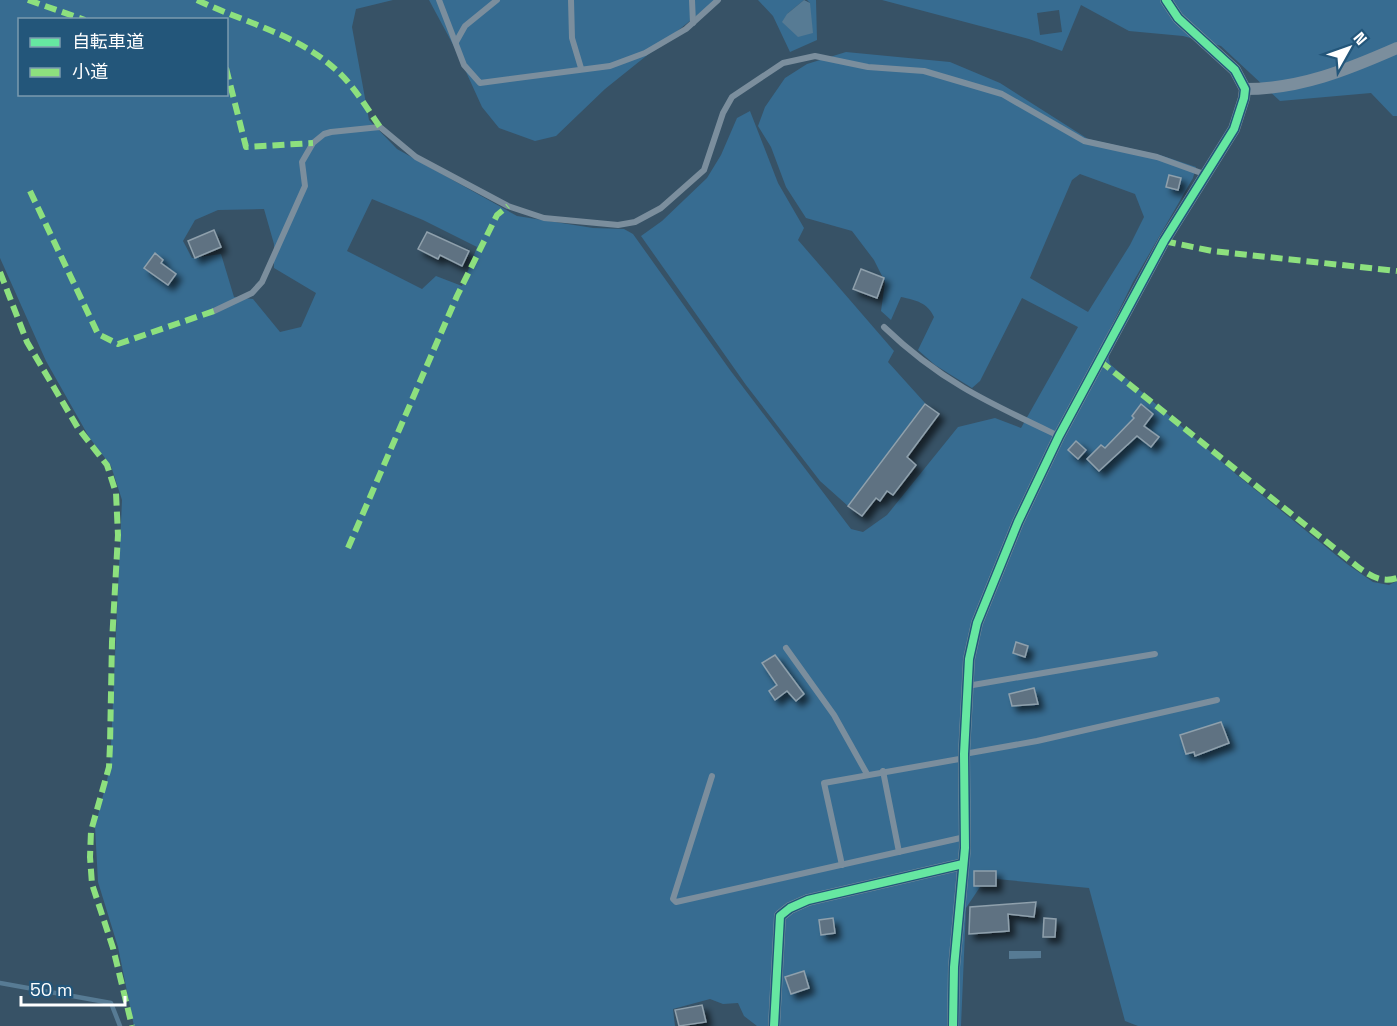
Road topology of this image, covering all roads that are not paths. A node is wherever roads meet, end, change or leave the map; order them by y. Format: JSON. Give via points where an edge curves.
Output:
{"nodes":[{"id":1,"x":439,"y":0,"type":"edge"},
{"id":2,"x":497,"y":0,"type":"edge"},
{"id":3,"x":571,"y":0,"type":"edge"},
{"id":4,"x":692,"y":0,"type":"edge"},
{"id":5,"x":718,"y":0,"type":"edge"},
{"id":6,"x":1166,"y":0,"type":"edge"},
{"id":7,"x":693,"y":23,"type":"junction"},
{"id":8,"x":456,"y":42,"type":"junction"},
{"id":9,"x":1397,"y":48,"type":"edge"},
{"id":10,"x":581,"y":68,"type":"junction"},
{"id":11,"x":1245,"y":89,"type":"junction"},
{"id":12,"x":1204,"y":174,"type":"junction"},
{"id":13,"x":214,"y":311,"type":"dead end"},
{"id":14,"x":884,"y":327,"type":"dead end"},
{"id":15,"x":1059,"y":436,"type":"junction"},
{"id":16,"x":786,"y":648,"type":"dead end"},
{"id":17,"x":1155,"y":654,"type":"dead end"},
{"id":18,"x":967,"y":686,"type":"junction"},
{"id":19,"x":1217,"y":700,"type":"dead end"},
{"id":20,"x":965,"y":756,"type":"junction"},
{"id":21,"x":883,"y":771,"type":"junction"},
{"id":22,"x":867,"y":774,"type":"junction"},
{"id":23,"x":712,"y":776,"type":"dead end"},
{"id":24,"x":964,"y":837,"type":"junction"},
{"id":25,"x":899,"y":852,"type":"junction"},
{"id":26,"x":963,"y":864,"type":"junction"},
{"id":27,"x":842,"y":865,"type":"junction"},
{"id":28,"x":774,"y":1026,"type":"edge"},
{"id":29,"x":953,"y":1026,"type":"edge"}],
"edges":[{"from":1,"to":8,"type":"lane"},
{"from":2,"to":8,"type":"lane","via":[[465,26]]},
{"from":3,"to":10,"type":"lane","via":[[572,38]]},
{"from":4,"to":7,"type":"lane"},
{"from":5,"to":7,"type":"lane"},
{"from":6,"to":11,"type":"street","via":[[1178,18],[1235,70]]},
{"from":7,"to":10,"type":"lane","via":[[645,53],[610,66]]},
{"from":8,"to":10,"type":"lane","via":[[464,65],[480,83]]},
{"from":9,"to":11,"type":"street","via":[[1326,78],[1280,88]]},
{"from":11,"to":12,"type":"street","via":[[1234,129]]},
{"from":12,"to":13,"type":"lane","via":[[1157,157],[1084,141],[1002,94],[935,75],[868,67],[833,58],[798,58],[783,63],[732,97],[704,170],[694,180],[646,218],[618,225],[544,218],[507,206],[416,157],[380,127],[324,134],[313,143],[302,162],[305,186],[262,282],[252,293]]},
{"from":12,"to":15,"type":"street"},
{"from":14,"to":15,"type":"lane","via":[[915,357],[949,381]]},
{"from":15,"to":18,"type":"street","via":[[988,593],[977,623]]},
{"from":16,"to":22,"type":"lane","via":[[834,715]]},
{"from":17,"to":18,"type":"lane"},
{"from":18,"to":20,"type":"street"},
{"from":19,"to":20,"type":"lane"},
{"from":20,"to":21,"type":"lane"},
{"from":20,"to":24,"type":"street"},
{"from":21,"to":22,"type":"lane"},
{"from":21,"to":25,"type":"lane"},
{"from":22,"to":27,"type":"lane","via":[[824,783]]},
{"from":23,"to":27,"type":"lane","via":[[673,899],[676,902]]},
{"from":24,"to":25,"type":"lane"},
{"from":24,"to":26,"type":"street"},
{"from":25,"to":27,"type":"lane"},
{"from":26,"to":28,"type":"street","via":[[807,900],[780,916]]},
{"from":26,"to":29,"type":"street"}]}
